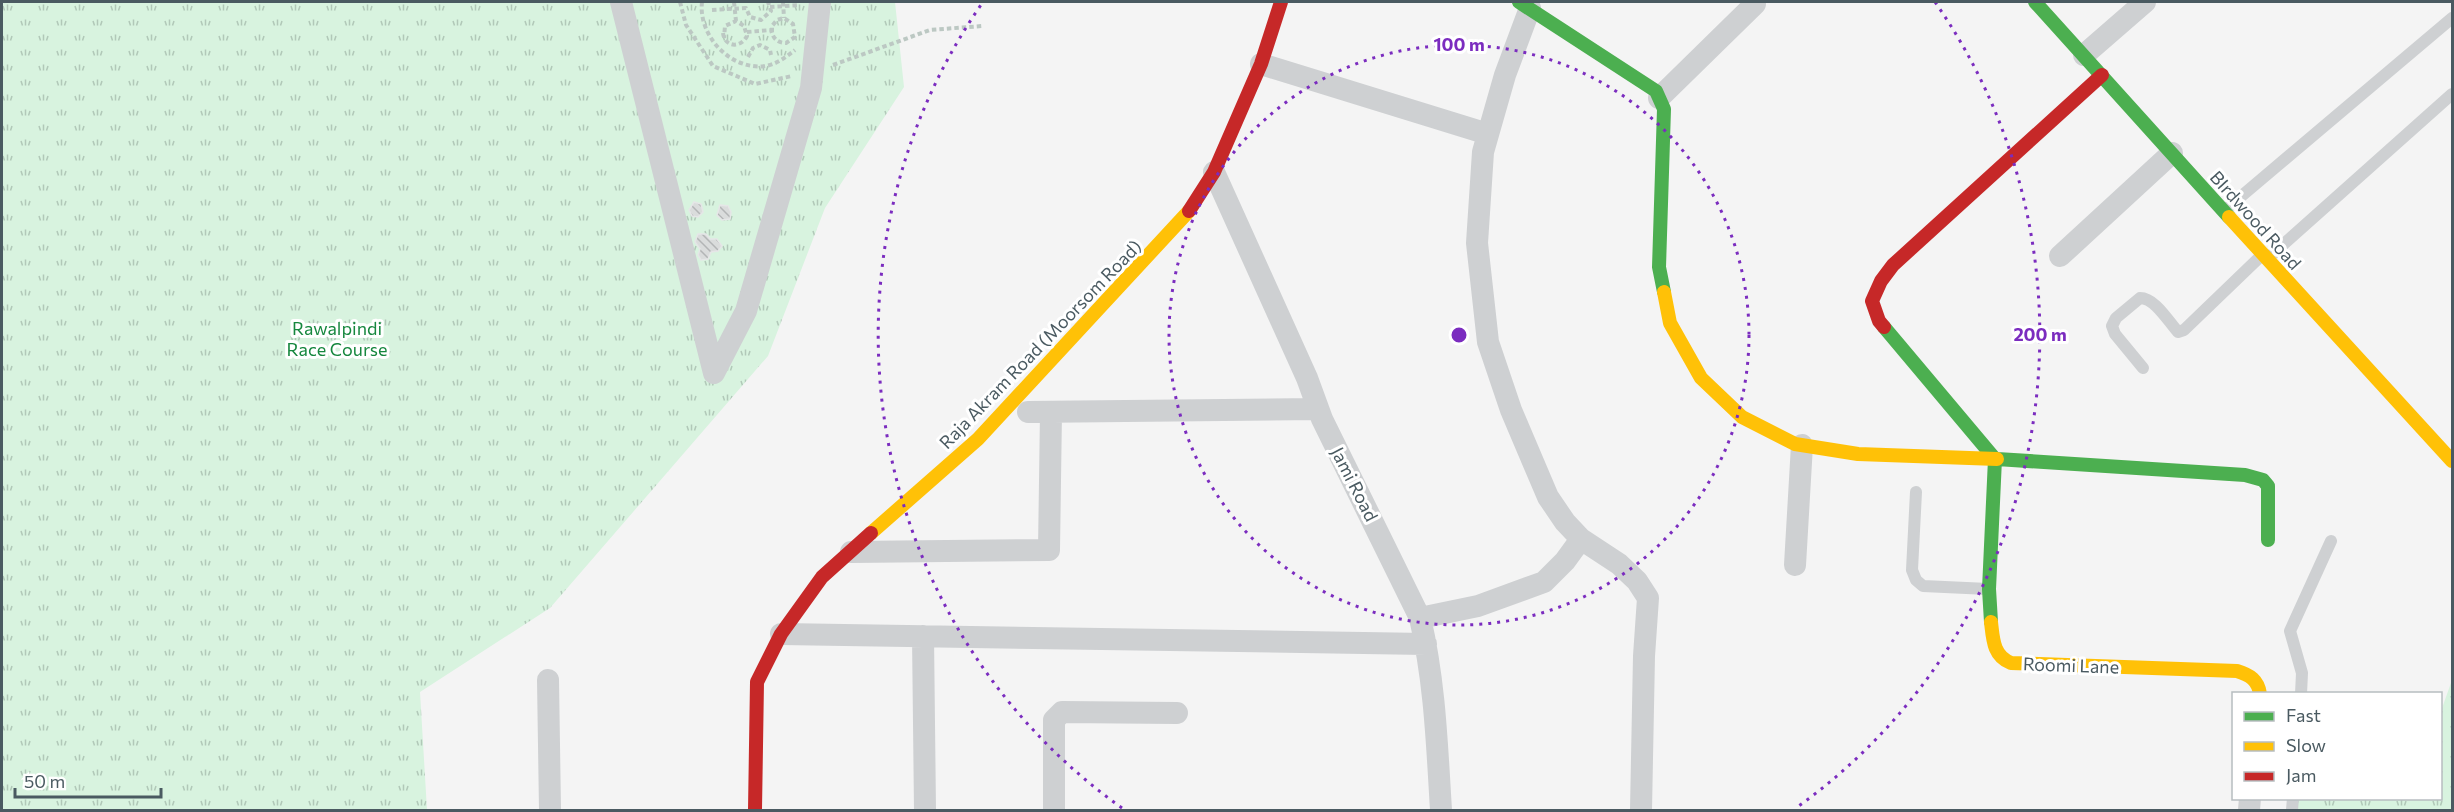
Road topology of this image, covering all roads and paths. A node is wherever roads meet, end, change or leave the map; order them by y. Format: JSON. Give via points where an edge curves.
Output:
{"nodes":[{"id":1,"x":621,"y":2,"type":"edge"},
{"id":2,"x":702,"y":2,"type":"edge"},
{"id":3,"x":734,"y":2,"type":"edge"},
{"id":4,"x":749,"y":2,"type":"edge"},
{"id":5,"x":768,"y":2,"type":"edge"},
{"id":6,"x":1281,"y":2,"type":"edge"},
{"id":7,"x":2035,"y":2,"type":"edge"},
{"id":8,"x":2145,"y":2,"type":"edge"},
{"id":9,"x":810,"y":3,"type":"edge"},
{"id":10,"x":783,"y":4,"type":"edge"},
{"id":11,"x":1755,"y":4,"type":"dead end"},
{"id":12,"x":1525,"y":5,"type":"edge"},
{"id":13,"x":770,"y":7,"type":"junction"},
{"id":14,"x":735,"y":9,"type":"junction"},
{"id":15,"x":712,"y":10,"type":"dead end"},
{"id":16,"x":747,"y":13,"type":"junction"},
{"id":17,"x":784,"y":18,"type":"junction"},
{"id":18,"x":2452,"y":18,"type":"edge"},
{"id":19,"x":759,"y":20,"type":"junction"},
{"id":20,"x":736,"y":21,"type":"junction"},
{"id":21,"x":759,"y":31,"type":"junction"},
{"id":22,"x":747,"y":32,"type":"junction"},
{"id":23,"x":772,"y":35,"type":"junction"},
{"id":24,"x":802,"y":41,"type":"dead end"},
{"id":25,"x":2084,"y":55,"type":"junction"},
{"id":26,"x":771,"y":56,"type":"dead end"},
{"id":27,"x":748,"y":57,"type":"dead end"},
{"id":28,"x":1261,"y":64,"type":"junction"},
{"id":29,"x":2102,"y":75,"type":"junction"},
{"id":30,"x":2452,"y":94,"type":"edge"},
{"id":31,"x":1659,"y":98,"type":"junction"},
{"id":32,"x":1488,"y":134,"type":"junction"},
{"id":33,"x":2172,"y":153,"type":"junction"},
{"id":34,"x":1214,"y":172,"type":"junction"},
{"id":35,"x":2224,"y":211,"type":"junction"},
{"id":36,"x":2060,"y":256,"type":"dead end"},
{"id":37,"x":2265,"y":256,"type":"junction"},
{"id":38,"x":2143,"y":368,"type":"dead end"},
{"id":39,"x":1318,"y":409,"type":"junction"},
{"id":40,"x":1051,"y":411,"type":"junction"},
{"id":41,"x":1028,"y":412,"type":"dead end"},
{"id":42,"x":1802,"y":445,"type":"junction"},
{"id":43,"x":1995,"y":459,"type":"junction"},
{"id":44,"x":2452,"y":460,"type":"edge"},
{"id":45,"x":1916,"y":492,"type":"dead end"},
{"id":46,"x":1581,"y":540,"type":"junction"},
{"id":47,"x":2268,"y":540,"type":"dead end"},
{"id":48,"x":2331,"y":541,"type":"dead end"},
{"id":49,"x":851,"y":552,"type":"junction"},
{"id":50,"x":1795,"y":565,"type":"dead end"},
{"id":51,"x":1989,"y":589,"type":"junction"},
{"id":52,"x":1420,"y":618,"type":"junction"},
{"id":53,"x":781,"y":634,"type":"junction"},
{"id":54,"x":923,"y":636,"type":"junction"},
{"id":55,"x":1426,"y":644,"type":"junction"},
{"id":56,"x":548,"y":680,"type":"dead end"},
{"id":57,"x":2260,"y":692,"type":"edge"},
{"id":58,"x":2301,"y":692,"type":"edge"},
{"id":59,"x":1177,"y":713,"type":"dead end"},
{"id":60,"x":550,"y":810,"type":"edge"},
{"id":61,"x":754,"y":810,"type":"edge"},
{"id":62,"x":925,"y":810,"type":"edge"},
{"id":63,"x":1054,"y":810,"type":"edge"},
{"id":64,"x":1441,"y":810,"type":"edge"},
{"id":65,"x":1641,"y":810,"type":"edge"}],
"edges":[{"from":1,"to":9,"type":"street","via":[[714,373],[746,311],[811,88]]},
{"from":2,"to":24,"type":"path","via":[[702,20],[712,39],[737,62],[768,66],[786,57]]},
{"from":3,"to":14,"type":"path"},
{"from":4,"to":16,"type":"path"},
{"from":5,"to":13,"type":"path"},
{"from":6,"to":28,"type":"street","name":"Raja Akram Road (Moorsom Road)"},
{"from":7,"to":25,"type":"street","name":"BIrdwood Road"},
{"from":8,"to":25,"type":"street"},
{"from":9,"to":10,"type":"path"},
{"from":10,"to":13,"type":"path"},
{"from":10,"to":17,"type":"path"},
{"from":11,"to":31,"type":"street"},
{"from":12,"to":31,"type":"street","via":[[1656,91]]},
{"from":12,"to":32,"type":"street"},
{"from":13,"to":19,"type":"path","via":[[770,14]]},
{"from":14,"to":15,"type":"path"},
{"from":14,"to":16,"type":"path","via":[[746,8]]},
{"from":14,"to":20,"type":"path"},
{"from":16,"to":19,"type":"path"},
{"from":17,"to":23,"type":"path","via":[[772,26]]},
{"from":17,"to":23,"type":"path","via":[[793,24],[795,37],[782,43]]},
{"from":18,"to":35,"type":"lane"},
{"from":19,"to":21,"type":"path"},
{"from":20,"to":22,"type":"path"},
{"from":20,"to":22,"type":"path","via":[[725,26],[724,35],[730,44],[737,45],[746,39]]},
{"from":21,"to":22,"type":"path"},
{"from":21,"to":23,"type":"path","via":[[771,30]]},
{"from":25,"to":29,"type":"street","name":"BIrdwood Road"},
{"from":26,"to":27,"type":"path","via":[[770,50],[760,45]]},
{"from":28,"to":32,"type":"street"},
{"from":28,"to":34,"type":"street","name":"Raja Akram Road (Moorsom Road)"},
{"from":29,"to":33,"type":"street","name":"BIrdwood Road"},
{"from":29,"to":43,"type":"street","via":[[1893,265],[1872,301],[1879,321]]},
{"from":30,"to":37,"type":"lane"},
{"from":31,"to":42,"type":"street","via":[[1664,109],[1659,267],[1670,323],[1701,378],[1742,417]]},
{"from":32,"to":46,"type":"street","via":[[1483,152],[1477,243],[1488,342],[1510,410],[1548,497]]},
{"from":33,"to":35,"type":"street","name":"BIrdwood Road"},
{"from":33,"to":36,"type":"street"},
{"from":34,"to":39,"type":"street","name":"Jami Road"},
{"from":34,"to":49,"type":"street","name":"Raja Akram Road (Moorsom Road)","via":[[1184,218],[978,439]]},
{"from":35,"to":37,"type":"street","name":"BIrdwood Road"},
{"from":37,"to":38,"type":"lane","via":[[2184,330],[2178,332],[2144,298],[2116,318],[2112,326],[2115,334]]},
{"from":37,"to":44,"type":"street","name":"BIrdwood Road"},
{"from":39,"to":40,"type":"street"},
{"from":39,"to":52,"type":"street","name":"Jami Road"},
{"from":40,"to":41,"type":"street"},
{"from":40,"to":49,"type":"street","via":[[1049,550]]},
{"from":42,"to":43,"type":"street","via":[[1858,454]]},
{"from":42,"to":50,"type":"street"},
{"from":43,"to":47,"type":"street","via":[[2245,475],[2264,480],[2268,486]]},
{"from":43,"to":51,"type":"street","name":"Roomi Lane"},
{"from":45,"to":51,"type":"lane","via":[[1912,570],[1916,580],[1923,586]]},
{"from":46,"to":52,"type":"street","via":[[1544,582],[1478,606]]},
{"from":46,"to":65,"type":"street","via":[[1619,564],[1648,598]]},
{"from":48,"to":58,"type":"lane","via":[[2290,631],[2302,673]]},
{"from":49,"to":53,"type":"street","name":"Raja Akram Road (Moorsom Road)","via":[[822,577]]},
{"from":51,"to":57,"type":"street","name":"Roomi Lane","via":[[1996,651],[2001,659],[2011,663],[2238,671],[2255,679]]},
{"from":52,"to":55,"type":"street","name":"Jami Road"},
{"from":53,"to":54,"type":"street"},
{"from":53,"to":61,"type":"street","name":"Raja Akram Road (Moorsom Road)","via":[[757,682]]},
{"from":54,"to":55,"type":"street"},
{"from":54,"to":62,"type":"street"},
{"from":55,"to":64,"type":"street","name":"Jami Road","via":[[1435,706]]},
{"from":56,"to":60,"type":"street"},
{"from":59,"to":63,"type":"street","via":[[1062,712],[1054,720]]}]}
